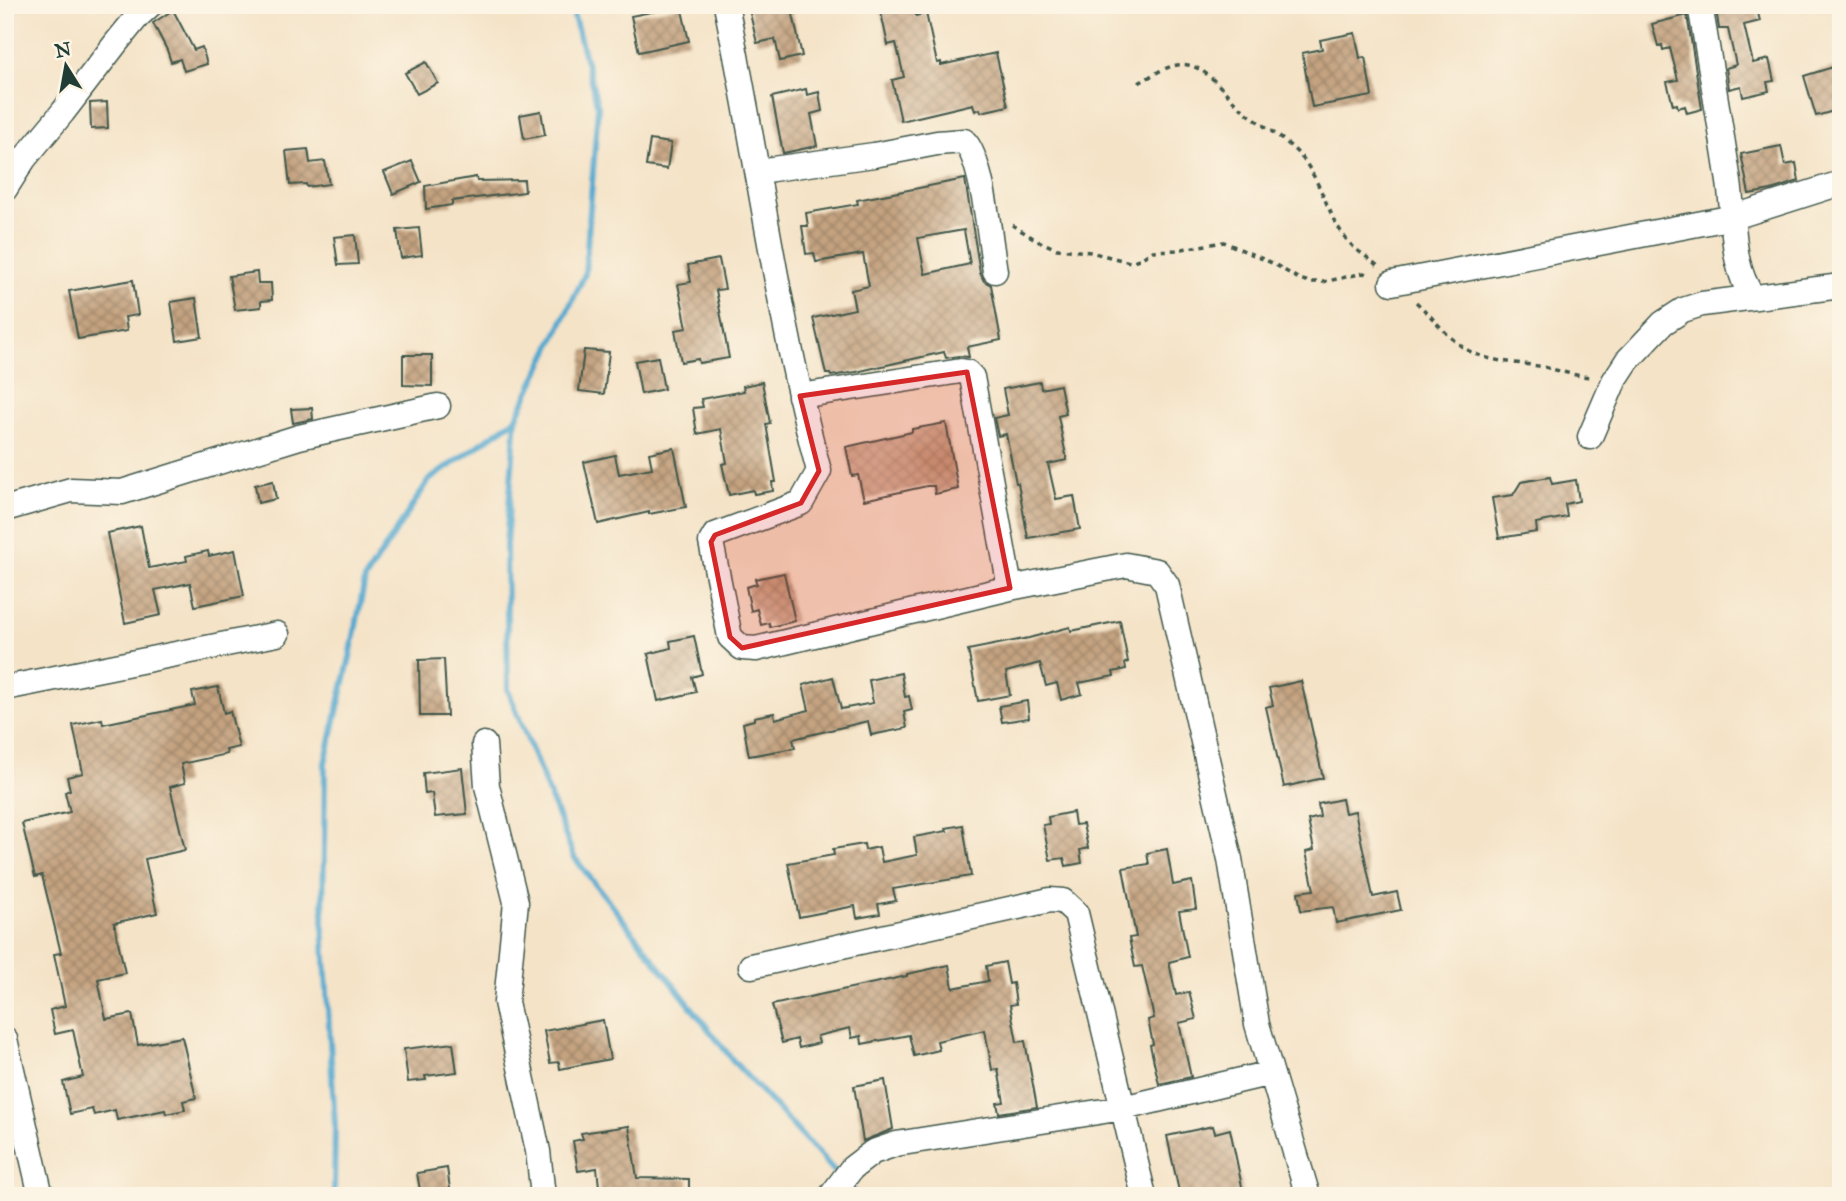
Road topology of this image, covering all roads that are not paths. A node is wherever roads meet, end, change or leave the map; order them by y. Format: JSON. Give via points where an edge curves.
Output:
{"nodes":[{"id":1,"x":150,"y":5,"type":"edge"},
{"id":2,"x":726,"y":5,"type":"edge"},
{"id":3,"x":1700,"y":5,"type":"edge"},
{"id":4,"x":758,"y":170,"type":"junction"},
{"id":5,"x":1841,"y":183,"type":"edge"},
{"id":6,"x":5,"y":190,"type":"edge"},
{"id":7,"x":1734,"y":217,"type":"junction"},
{"id":8,"x":995,"y":271,"type":"dead end"},
{"id":9,"x":1392,"y":283,"type":"road end"},
{"id":10,"x":1841,"y":286,"type":"edge"},
{"id":11,"x":1754,"y":298,"type":"junction"},
{"id":12,"x":800,"y":396,"type":"junction"},
{"id":13,"x":438,"y":406,"type":"dead end"},
{"id":14,"x":1590,"y":437,"type":"dead end"},
{"id":15,"x":5,"y":509,"type":"edge"},
{"id":16,"x":1010,"y":588,"type":"junction"},
{"id":17,"x":277,"y":634,"type":"dead end"},
{"id":18,"x":5,"y":688,"type":"edge"},
{"id":19,"x":484,"y":744,"type":"dead end"},
{"id":20,"x":751,"y":966,"type":"dead end"},
{"id":21,"x":5,"y":1039,"type":"edge"},
{"id":22,"x":1271,"y":1073,"type":"junction"},
{"id":23,"x":1123,"y":1108,"type":"junction"},
{"id":24,"x":41,"y":1196,"type":"edge"},
{"id":25,"x":543,"y":1196,"type":"edge"},
{"id":26,"x":831,"y":1196,"type":"edge"},
{"id":27,"x":1144,"y":1196,"type":"edge"},
{"id":28,"x":1308,"y":1196,"type":"edge"}],
"edges":[{"from":1,"to":6,"type":"street","via":[[24,159]]},
{"from":2,"to":4,"type":"street"},
{"from":3,"to":7,"type":"street"},
{"from":4,"to":8,"type":"street","via":[[960,140],[968,144],[975,162]]},
{"from":4,"to":12,"type":"street"},
{"from":5,"to":7,"type":"street"},
{"from":7,"to":9,"type":"street"},
{"from":7,"to":11,"type":"street","via":[[1742,279]]},
{"from":10,"to":11,"type":"street"},
{"from":11,"to":14,"type":"street","via":[[1702,304],[1663,323],[1627,361]]},
{"from":12,"to":16,"type":"street","via":[[967,372],[972,377]]},
{"from":12,"to":16,"type":"street","via":[[819,471],[801,503],[727,530],[711,542],[730,637],[736,643],[756,649]]},
{"from":13,"to":15,"type":"street","via":[[299,438],[122,492],[71,490]]},
{"from":16,"to":22,"type":"street","via":[[1126,565],[1157,571],[1167,585],[1230,859],[1257,1024]]},
{"from":17,"to":18,"type":"street"},
{"from":19,"to":25,"type":"street","via":[[487,786],[516,902],[506,1002],[538,1151]]},
{"from":20,"to":23,"type":"street","via":[[1049,900],[1063,901],[1076,913]]},
{"from":21,"to":24,"type":"street"},
{"from":22,"to":23,"type":"street"},
{"from":22,"to":28,"type":"street"},
{"from":23,"to":26,"type":"street","via":[[896,1143],[873,1152],[852,1168]]},
{"from":23,"to":27,"type":"street"}]}
